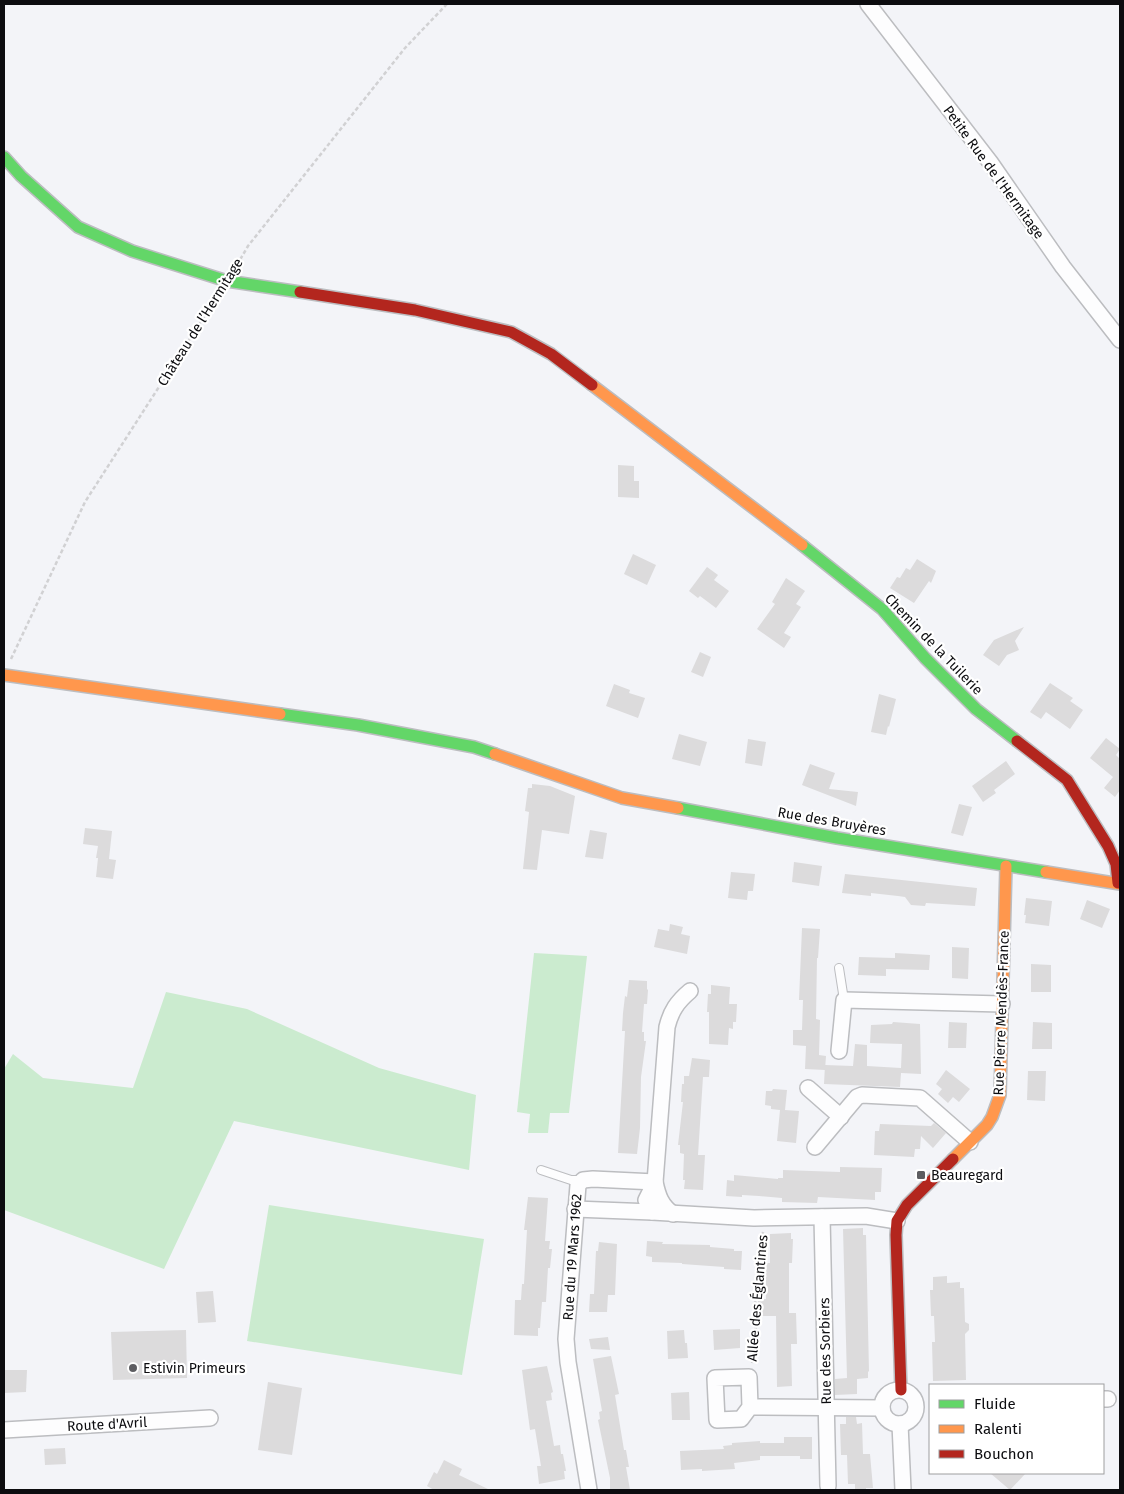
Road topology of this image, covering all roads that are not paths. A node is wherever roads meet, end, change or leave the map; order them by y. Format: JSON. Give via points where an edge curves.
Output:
{"nodes":[{"id":1,"x":868,"y":4,"type":"edge"},
{"id":2,"x":4,"y":157,"type":"edge"},
{"id":3,"x":1120,"y":340,"type":"edge"},
{"id":4,"x":6,"y":670,"type":"edge"},
{"id":5,"x":1006,"y":866,"type":"junction"},
{"id":6,"x":1119,"y":883,"type":"edge"},
{"id":7,"x":839,"y":968,"type":"dead end"},
{"id":8,"x":690,"y":991,"type":"dead end"},
{"id":9,"x":844,"y":1000,"type":"junction"},
{"id":10,"x":1002,"y":1004,"type":"junction"},
{"id":11,"x":839,"y":1051,"type":"dead end"},
{"id":12,"x":808,"y":1088,"type":"dead end"},
{"id":13,"x":841,"y":1116,"type":"junction"},
{"id":14,"x":970,"y":1142,"type":"junction"},
{"id":15,"x":815,"y":1146,"type":"dead end"},
{"id":16,"x":541,"y":1170,"type":"dead end"},
{"id":17,"x":582,"y":1180,"type":"junction"},
{"id":18,"x":655,"y":1182,"type":"junction"},
{"id":19,"x":575,"y":1209,"type":"junction"},
{"id":20,"x":652,"y":1212,"type":"junction"},
{"id":21,"x":672,"y":1214,"type":"junction"},
{"id":22,"x":822,"y":1217,"type":"junction"},
{"id":23,"x":897,"y":1221,"type":"junction"},
{"id":24,"x":900,"y":1390,"type":"junction"},
{"id":25,"x":923,"y":1405,"type":"edge"},
{"id":26,"x":750,"y":1407,"type":"junction"},
{"id":27,"x":826,"y":1408,"type":"junction"},
{"id":28,"x":882,"y":1408,"type":"junction"},
{"id":29,"x":210,"y":1418,"type":"dead end"},
{"id":30,"x":900,"y":1424,"type":"junction"},
{"id":31,"x":4,"y":1430,"type":"edge"},
{"id":32,"x":828,"y":1486,"type":"dead end"},
{"id":33,"x":589,"y":1490,"type":"edge"},
{"id":34,"x":902,"y":1490,"type":"edge"}],
"edges":[{"from":1,"to":3,"type":"street","name":"Petite Rue de l'Hermitage","via":[[990,162],[1063,267]]},
{"from":2,"to":6,"type":"street","name":"Chemin de la Tuilerie","via":[[78,227],[132,252],[227,281],[415,310],[510,332],[551,354],[882,608],[925,658],[976,709],[1067,780],[1108,846],[1116,864]]},
{"from":4,"to":5,"type":"street","name":"Rue des Bruyères","via":[[358,725],[474,747],[622,798]]},
{"from":5,"to":6,"type":"street","name":"Rue des Bruyères"},
{"from":5,"to":10,"type":"street","name":"Rue Pierre Mendès-France"},
{"from":7,"to":9,"type":"lane"},
{"from":8,"to":18,"type":"street","via":[[674,1007],[667,1027]]},
{"from":9,"to":10,"type":"street"},
{"from":9,"to":11,"type":"street"},
{"from":10,"to":14,"type":"street","name":"Rue Pierre Mendès-France","via":[[1000,1095],[987,1125]]},
{"from":12,"to":13,"type":"street"},
{"from":13,"to":14,"type":"street","via":[[862,1095],[920,1098]]},
{"from":13,"to":15,"type":"street"},
{"from":14,"to":23,"type":"street","name":"Rue Pierre Mendès-France","via":[[906,1204]]},
{"from":16,"to":17,"type":"lane","via":[[571,1180]]},
{"from":17,"to":18,"type":"street","name":"Rue du 19 Mars 1962"},
{"from":17,"to":19,"type":"street","name":"Rue du 19 Mars 1962","via":[[578,1185]]},
{"from":18,"to":20,"type":"street","via":[[646,1200]]},
{"from":18,"to":21,"type":"street","via":[[658,1196]]},
{"from":19,"to":20,"type":"street"},
{"from":19,"to":33,"type":"street","name":"Rue du 19 Mars 1962","via":[[566,1339]]},
{"from":20,"to":21,"type":"street"},
{"from":21,"to":22,"type":"street"},
{"from":22,"to":23,"type":"street","via":[[866,1216]]},
{"from":22,"to":27,"type":"street","name":"Rue des Sorbiers"},
{"from":23,"to":24,"type":"street"},
{"from":24,"to":25,"type":"street"},
{"from":24,"to":28,"type":"street","via":[[894,1390],[885,1397]]},
{"from":25,"to":30,"type":"street","via":[[910,1420]]},
{"from":26,"to":26,"type":"street","via":[[741,1419],[717,1420],[715,1378],[749,1377]]},
{"from":26,"to":27,"type":"street"},
{"from":27,"to":28,"type":"street"},
{"from":27,"to":32,"type":"street","name":"Rue des Sorbiers"},
{"from":28,"to":30,"type":"street","via":[[890,1422]]},
{"from":29,"to":31,"type":"street","name":"Route d'Avril"},
{"from":30,"to":34,"type":"street"}]}
